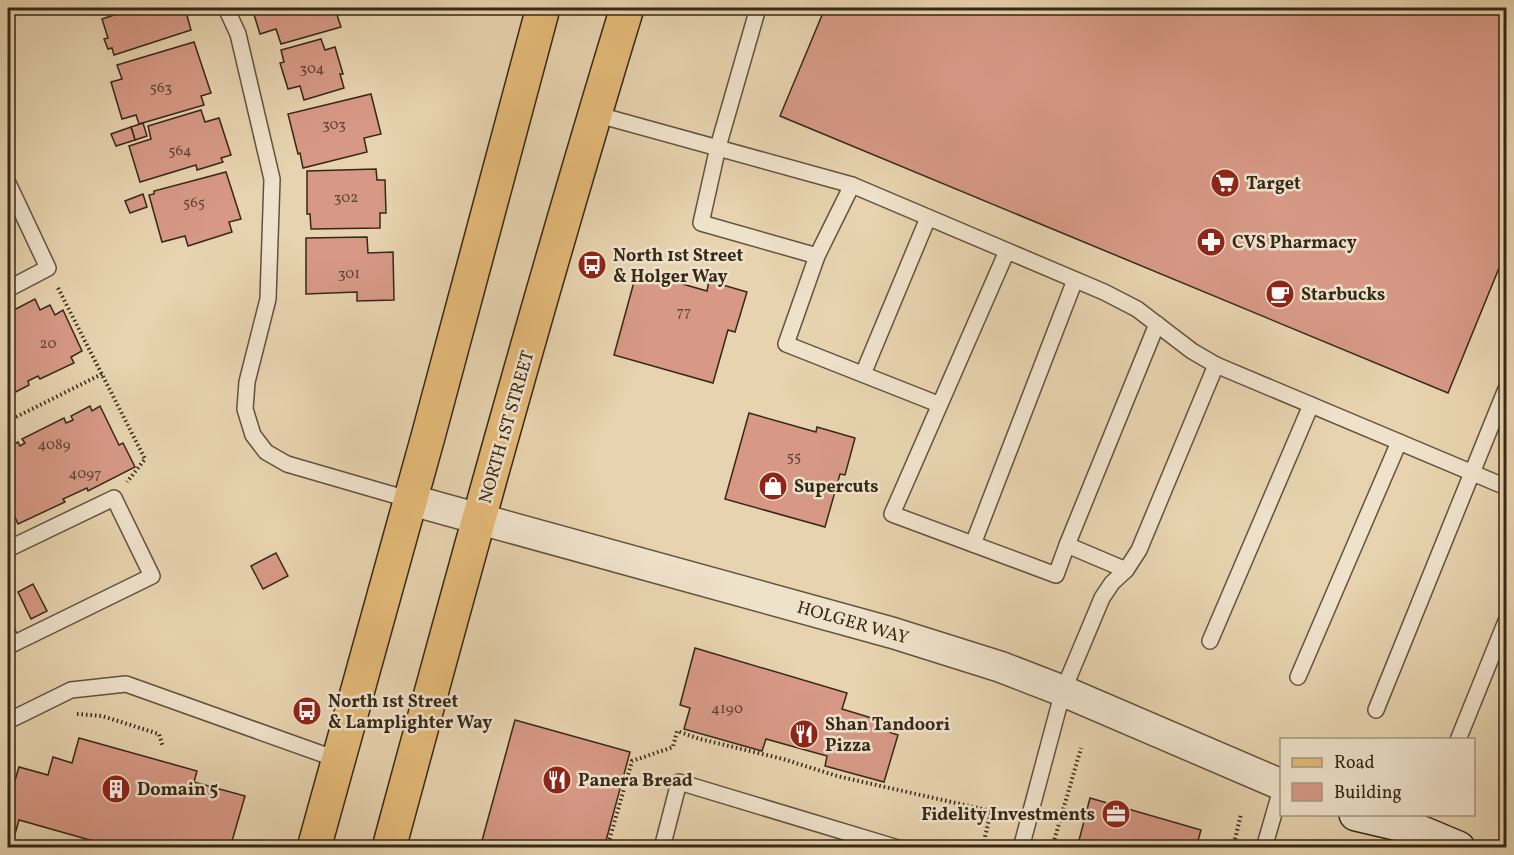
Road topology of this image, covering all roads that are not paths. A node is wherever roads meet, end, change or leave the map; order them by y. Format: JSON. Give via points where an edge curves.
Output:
{"nodes":[{"id":1,"x":226,"y":8,"type":"edge"},
{"id":2,"x":543,"y":8,"type":"edge"},
{"id":3,"x":627,"y":8,"type":"edge"},
{"id":4,"x":758,"y":8,"type":"edge"},
{"id":5,"x":595,"y":114,"type":"junction"},
{"id":6,"x":718,"y":147,"type":"junction"},
{"id":7,"x":8,"y":183,"type":"edge"},
{"id":8,"x":852,"y":185,"type":"junction"},
{"id":9,"x":928,"y":218,"type":"junction"},
{"id":10,"x":1007,"y":251,"type":"junction"},
{"id":11,"x":817,"y":256,"type":"junction"},
{"id":12,"x":1075,"y":280,"type":"junction"},
{"id":13,"x":8,"y":289,"type":"edge"},
{"id":14,"x":1157,"y":324,"type":"junction"},
{"id":15,"x":1216,"y":365,"type":"junction"},
{"id":16,"x":863,"y":374,"type":"junction"},
{"id":17,"x":1506,"y":389,"type":"edge"},
{"id":18,"x":939,"y":404,"type":"junction"},
{"id":19,"x":1311,"y":405,"type":"junction"},
{"id":20,"x":1399,"y":442,"type":"junction"},
{"id":21,"x":1473,"y":473,"type":"junction"},
{"id":22,"x":1506,"y":487,"type":"edge"},
{"id":23,"x":411,"y":500,"type":"junction"},
{"id":24,"x":479,"y":519,"type":"junction"},
{"id":25,"x":973,"y":544,"type":"junction"},
{"id":26,"x":1067,"y":545,"type":"junction"},
{"id":27,"x":8,"y":549,"type":"edge"},
{"id":28,"x":1126,"y":570,"type":"junction"},
{"id":29,"x":1506,"y":621,"type":"edge"},
{"id":30,"x":8,"y":634,"type":"edge"},
{"id":31,"x":1210,"y":641,"type":"dead end"},
{"id":32,"x":1298,"y":678,"type":"dead end"},
{"id":33,"x":1063,"y":690,"type":"junction"},
{"id":34,"x":1376,"y":711,"type":"dead end"},
{"id":35,"x":8,"y":721,"type":"edge"},
{"id":36,"x":1459,"y":738,"type":"edge"},
{"id":37,"x":339,"y":760,"type":"junction"},
{"id":38,"x":1280,"y":785,"type":"edge"},
{"id":39,"x":1280,"y":789,"type":"edge"},
{"id":40,"x":1365,"y":816,"type":"edge"},
{"id":41,"x":315,"y":848,"type":"edge"},
{"id":42,"x":389,"y":848,"type":"edge"},
{"id":43,"x":662,"y":848,"type":"edge"},
{"id":44,"x":898,"y":848,"type":"edge"},
{"id":45,"x":1021,"y":848,"type":"edge"},
{"id":46,"x":1264,"y":848,"type":"edge"},
{"id":47,"x":1458,"y":848,"type":"edge"}],
"edges":[{"from":1,"to":23,"type":"lane","via":[[238,34],[272,179],[268,299],[245,409],[253,435],[266,452],[287,464]]},
{"from":2,"to":23,"type":"main road"},
{"from":3,"to":5,"type":"main road","name":"NORTH 1ST STREET"},
{"from":4,"to":6,"type":"lane"},
{"from":5,"to":6,"type":"lane"},
{"from":5,"to":24,"type":"main road","name":"NORTH 1ST STREET"},
{"from":6,"to":8,"type":"lane"},
{"from":6,"to":11,"type":"lane","via":[[701,223]]},
{"from":7,"to":13,"type":"lane","via":[[48,268]]},
{"from":8,"to":9,"type":"lane"},
{"from":8,"to":11,"type":"lane"},
{"from":9,"to":10,"type":"lane"},
{"from":9,"to":16,"type":"lane"},
{"from":10,"to":12,"type":"lane"},
{"from":10,"to":18,"type":"lane"},
{"from":11,"to":16,"type":"lane","via":[[786,344]]},
{"from":12,"to":14,"type":"lane","via":[[1137,309]]},
{"from":12,"to":25,"type":"lane"},
{"from":14,"to":15,"type":"lane"},
{"from":14,"to":26,"type":"lane"},
{"from":15,"to":19,"type":"lane"},
{"from":15,"to":28,"type":"lane","via":[[1139,550]]},
{"from":16,"to":18,"type":"lane"},
{"from":17,"to":21,"type":"lane"},
{"from":18,"to":25,"type":"lane","via":[[892,514]]},
{"from":19,"to":20,"type":"lane"},
{"from":19,"to":31,"type":"lane"},
{"from":20,"to":21,"type":"lane"},
{"from":20,"to":32,"type":"lane"},
{"from":21,"to":22,"type":"lane"},
{"from":21,"to":34,"type":"lane"},
{"from":23,"to":24,"type":"street","name":"HOLGER WAY"},
{"from":23,"to":37,"type":"main road"},
{"from":24,"to":33,"type":"street","name":"HOLGER WAY","via":[[893,633]]},
{"from":24,"to":42,"type":"main road","name":"NORTH 1ST STREET"},
{"from":25,"to":26,"type":"lane","via":[[1056,575]]},
{"from":26,"to":28,"type":"lane"},
{"from":27,"to":30,"type":"lane","via":[[114,498],[152,576],[13,644]]},
{"from":28,"to":33,"type":"lane","via":[[1102,598]]},
{"from":29,"to":36,"type":"lane"},
{"from":33,"to":38,"type":"street","name":"HOLGER WAY"},
{"from":33,"to":45,"type":"lane"},
{"from":35,"to":37,"type":"lane","via":[[71,690],[126,684]]},
{"from":37,"to":41,"type":"main road"},
{"from":39,"to":46,"type":"lane"},
{"from":40,"to":47,"type":"street","via":[[1403,825]]},
{"from":43,"to":44,"type":"lane","via":[[679,782]]}]}
